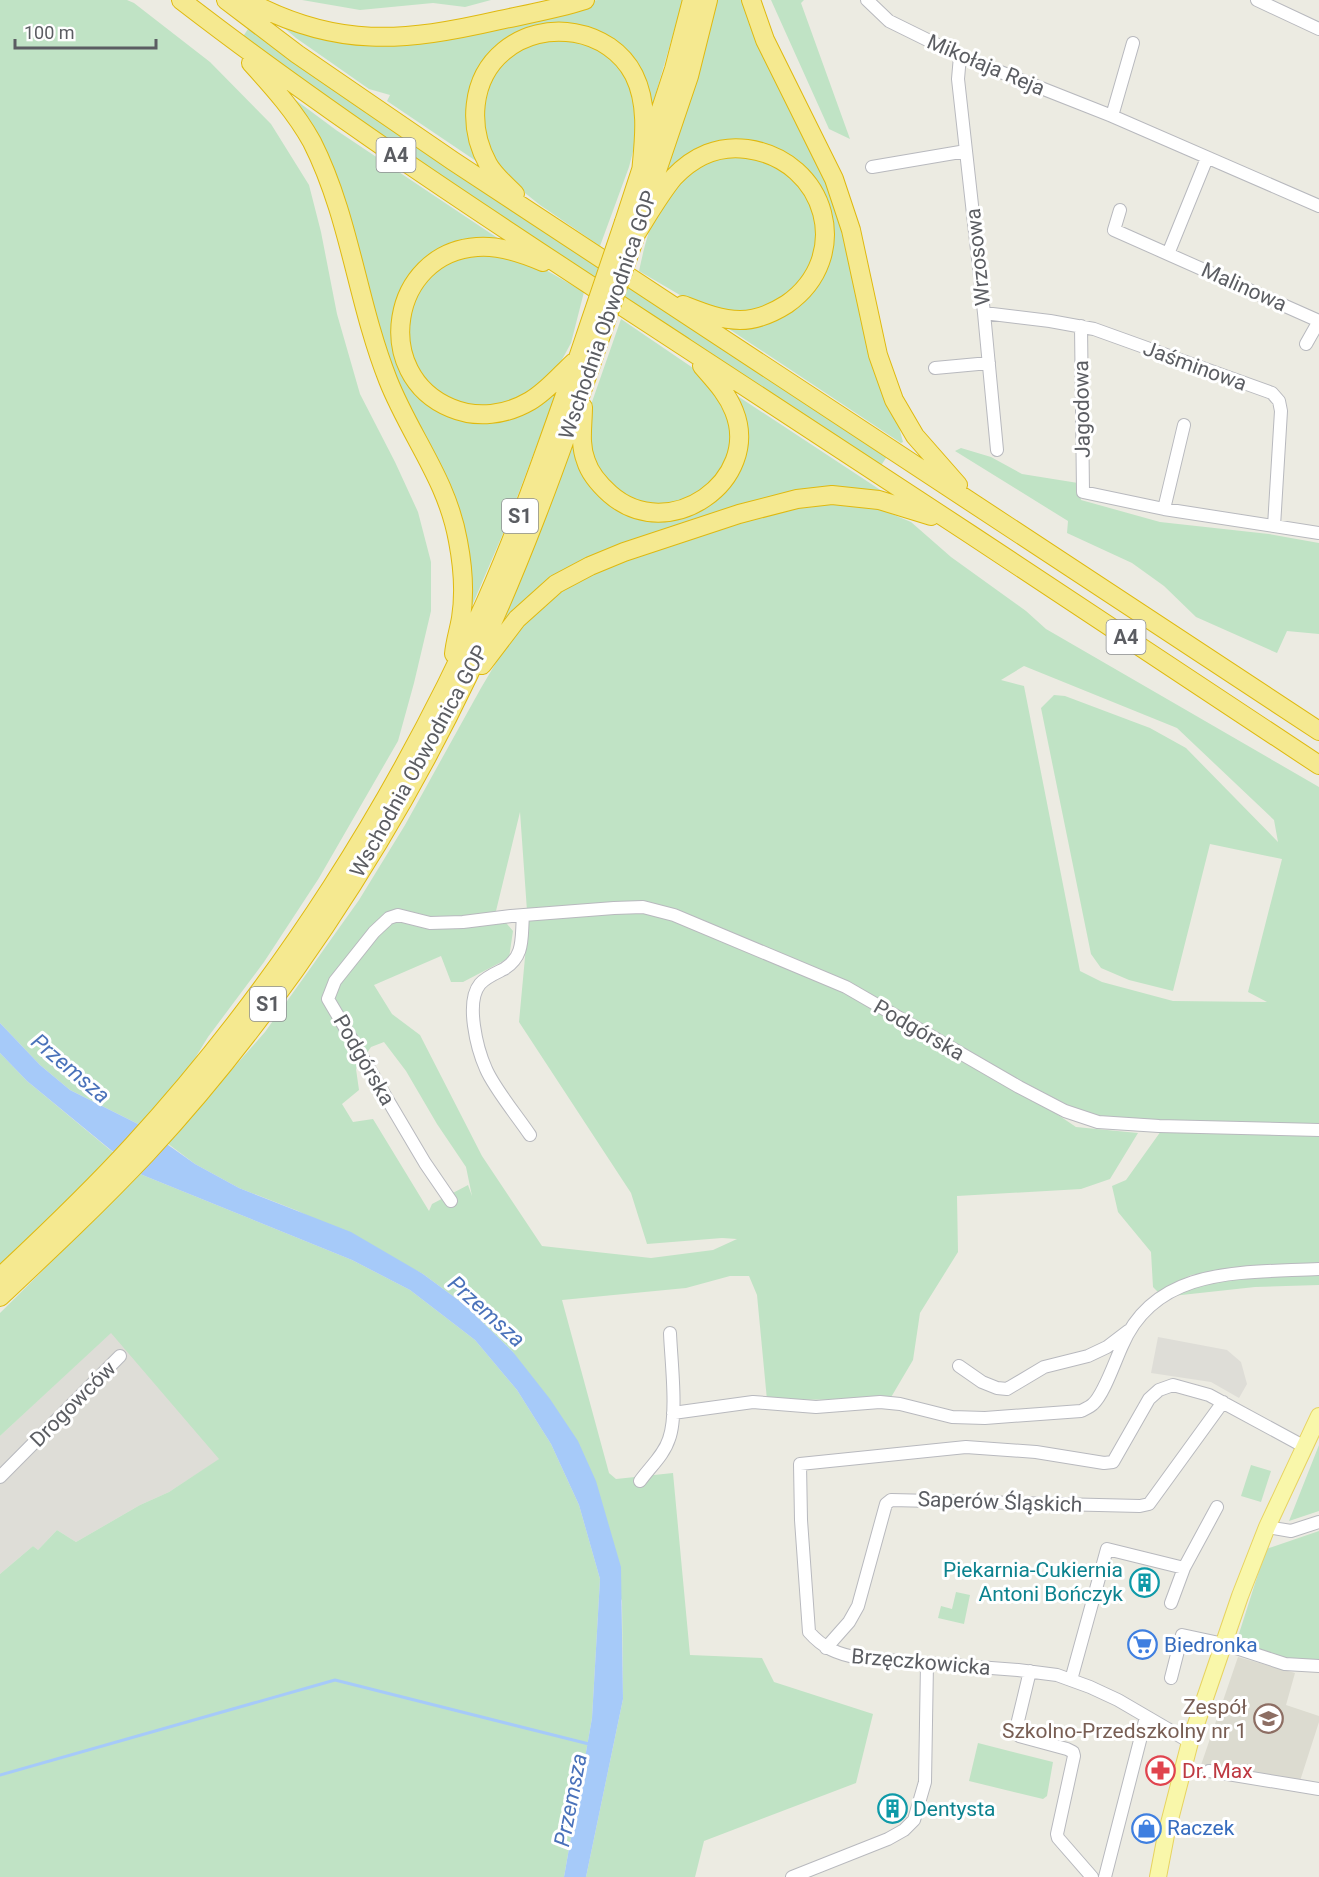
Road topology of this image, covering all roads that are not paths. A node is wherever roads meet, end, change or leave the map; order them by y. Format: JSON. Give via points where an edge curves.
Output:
{"nodes":[{"id":1,"x":181,"y":0,"type":"edge"},
{"id":2,"x":226,"y":0,"type":"edge"},
{"id":3,"x":246,"y":0,"type":"edge"},
{"id":4,"x":585,"y":0,"type":"edge"},
{"id":5,"x":692,"y":0,"type":"edge"},
{"id":6,"x":708,"y":0,"type":"edge"},
{"id":7,"x":751,"y":0,"type":"edge"},
{"id":8,"x":867,"y":0,"type":"edge"},
{"id":9,"x":1264,"y":2,"type":"edge"},
{"id":10,"x":1319,"y":29,"type":"edge"},
{"id":11,"x":222,"y":31,"type":"junction"},
{"id":12,"x":1132,"y":42,"type":"dead end"},
{"id":13,"x":960,"y":56,"type":"junction"},
{"id":14,"x":1112,"y":116,"type":"junction"},
{"id":15,"x":966,"y":151,"type":"junction"},
{"id":16,"x":1208,"y":158,"type":"junction"},
{"id":17,"x":872,"y":167,"type":"dead end"},
{"id":18,"x":641,"y":173,"type":"junction"},
{"id":19,"x":1319,"y":206,"type":"edge"},
{"id":20,"x":1120,"y":210,"type":"dead end"},
{"id":21,"x":533,"y":214,"type":"junction"},
{"id":22,"x":630,"y":228,"type":"junction"},
{"id":23,"x":1168,"y":254,"type":"junction"},
{"id":24,"x":573,"y":274,"type":"junction"},
{"id":25,"x":648,"y":291,"type":"junction"},
{"id":26,"x":984,"y":313,"type":"junction"},
{"id":27,"x":1319,"y":321,"type":"edge"},
{"id":28,"x":1081,"y":326,"type":"junction"},
{"id":29,"x":1306,"y":344,"type":"dead end"},
{"id":30,"x":685,"y":347,"type":"junction"},
{"id":31,"x":578,"y":358,"type":"junction"},
{"id":32,"x":989,"y":363,"type":"junction"},
{"id":33,"x":935,"y":368,"type":"dead end"},
{"id":34,"x":584,"y":387,"type":"junction"},
{"id":35,"x":1184,"y":425,"type":"dead end"},
{"id":36,"x":997,"y":450,"type":"dead end"},
{"id":37,"x":975,"y":505,"type":"junction"},
{"id":38,"x":1164,"y":509,"type":"junction"},
{"id":39,"x":950,"y":521,"type":"junction"},
{"id":40,"x":1274,"y":526,"type":"junction"},
{"id":41,"x":1319,"y":533,"type":"edge"},
{"id":42,"x":460,"y":674,"type":"junction"},
{"id":43,"x":1313,"y":727,"type":"edge"},
{"id":44,"x":1319,"y":765,"type":"edge"},
{"id":45,"x":523,"y":916,"type":"junction"},
{"id":46,"x":1319,"y":1130,"type":"edge"},
{"id":47,"x":530,"y":1135,"type":"dead end"},
{"id":48,"x":451,"y":1201,"type":"dead end"},
{"id":49,"x":60,"y":1230,"type":"junction"},
{"id":50,"x":1319,"y":1269,"type":"edge"},
{"id":51,"x":0,"y":1277,"type":"edge"},
{"id":52,"x":0,"y":1297,"type":"edge"},
{"id":53,"x":1128,"y":1331,"type":"junction"},
{"id":54,"x":670,"y":1333,"type":"dead end"},
{"id":55,"x":120,"y":1356,"type":"dead end"},
{"id":56,"x":959,"y":1366,"type":"dead end"},
{"id":57,"x":1223,"y":1402,"type":"junction"},
{"id":58,"x":673,"y":1413,"type":"junction"},
{"id":59,"x":1319,"y":1416,"type":"edge"},
{"id":60,"x":1305,"y":1447,"type":"junction"},
{"id":61,"x":0,"y":1477,"type":"edge"},
{"id":62,"x":640,"y":1481,"type":"dead end"},
{"id":63,"x":1217,"y":1507,"type":"dead end"},
{"id":64,"x":1319,"y":1522,"type":"edge"},
{"id":65,"x":1267,"y":1527,"type":"junction"},
{"id":66,"x":1184,"y":1568,"type":"junction"},
{"id":67,"x":1171,"y":1603,"type":"dead end"},
{"id":68,"x":1224,"y":1644,"type":"junction"},
{"id":69,"x":826,"y":1648,"type":"junction"},
{"id":70,"x":927,"y":1663,"type":"junction"},
{"id":71,"x":1319,"y":1666,"type":"edge"},
{"id":72,"x":1030,"y":1671,"type":"junction"},
{"id":73,"x":1171,"y":1678,"type":"dead end"},
{"id":74,"x":1071,"y":1680,"type":"junction"},
{"id":75,"x":1146,"y":1717,"type":"junction"},
{"id":76,"x":1190,"y":1742,"type":"junction"},
{"id":77,"x":1209,"y":1770,"type":"dead end"},
{"id":78,"x":1319,"y":1789,"type":"edge"},
{"id":79,"x":792,"y":1877,"type":"edge"},
{"id":80,"x":1092,"y":1877,"type":"edge"},
{"id":81,"x":1105,"y":1877,"type":"edge"},
{"id":82,"x":1158,"y":1877,"type":"edge"}],
"edges":[{"from":1,"to":11,"type":"highway","number":"A4"},
{"from":2,"to":21,"type":"highway","number":"A4","via":[[377,110]]},
{"from":3,"to":4,"type":"highway","via":[[287,20],[321,30],[387,38],[444,33]]},
{"from":5,"to":18,"type":"highway","name":"Wschodnia Obwodnica GOP","number":"S1"},
{"from":6,"to":22,"type":"highway","name":"Wschodnia Obwodnica GOP","number":"S1","via":[[676,117]]},
{"from":7,"to":37,"type":"highway","via":[[765,40],[834,179],[851,230],[878,355],[894,400],[924,448]]},
{"from":8,"to":13,"type":"street","name":"Mikołaja Reja","via":[[889,21]]},
{"from":9,"to":10,"type":"street"},
{"from":11,"to":24,"type":"highway","number":"A4","via":[[325,107]]},
{"from":11,"to":42,"type":"highway","via":[[281,97],[310,139],[339,208],[378,356],[453,516],[462,563],[462,609],[454,649]]},
{"from":12,"to":14,"type":"street"},
{"from":13,"to":14,"type":"street","name":"Mikołaja Reja"},
{"from":13,"to":15,"type":"street","name":"Wrzosowa","via":[[958,79]]},
{"from":14,"to":16,"type":"street","name":"Mikołaja Reja"},
{"from":15,"to":17,"type":"street"},
{"from":15,"to":26,"type":"street","name":"Wrzosowa"},
{"from":16,"to":19,"type":"street","name":"Mikołaja Reja"},
{"from":16,"to":23,"type":"street"},
{"from":18,"to":21,"type":"highway","via":[[642,99],[633,74],[618,53],[581,34],[548,32],[529,37],[504,51],[485,74],[476,100],[475,125],[489,166]]},
{"from":18,"to":22,"type":"highway","name":"Wschodnia Obwodnica GOP","number":"S1"},
{"from":20,"to":23,"type":"street","name":"Malinowa","via":[[1114,230]]},
{"from":21,"to":25,"type":"highway","number":"A4"},
{"from":22,"to":25,"type":"highway","via":[[675,177],[711,151],[726,148],[759,151],[784,160],[805,178],[820,206],[825,240],[818,269],[803,291],[780,308],[753,318],[731,319]]},
{"from":22,"to":31,"type":"highway","name":"Wschodnia Obwodnica GOP","number":"S1","bridge":true},
{"from":22,"to":34,"type":"highway","name":"Wschodnia Obwodnica GOP","number":"S1","bridge":true},
{"from":23,"to":27,"type":"street","name":"Malinowa"},
{"from":24,"to":30,"type":"highway","number":"A4"},
{"from":24,"to":31,"type":"highway","via":[[507,249],[462,249],[433,264],[413,284],[402,309],[399,331],[404,360],[418,384],[434,399],[467,414],[500,412],[530,401]]},
{"from":25,"to":37,"type":"highway","number":"A4"},
{"from":26,"to":28,"type":"street","name":"Jaśminowa"},
{"from":26,"to":32,"type":"street","name":"Wrzosowa"},
{"from":27,"to":29,"type":"street","name":"Malinowa"},
{"from":28,"to":38,"type":"street","name":"Jagodowa","via":[[1083,492]]},
{"from":28,"to":40,"type":"street","name":"Jaśminowa","via":[[1272,393],[1281,411]]},
{"from":30,"to":34,"type":"highway","via":[[729,401],[738,434],[731,466],[717,488],[684,509],[665,513],[638,510],[621,503],[598,482],[586,463],[582,446]]},
{"from":30,"to":39,"type":"highway","number":"A4"},
{"from":31,"to":42,"type":"highway","name":"Wschodnia Obwodnica GOP","number":"S1"},
{"from":32,"to":33,"type":"street"},
{"from":32,"to":36,"type":"street","name":"Wrzosowa"},
{"from":34,"to":42,"type":"highway","name":"Wschodnia Obwodnica GOP","number":"S1","via":[[522,555]]},
{"from":35,"to":38,"type":"street"},
{"from":37,"to":43,"type":"highway","number":"A4"},
{"from":38,"to":40,"type":"street"},
{"from":39,"to":42,"type":"highway","via":[[879,500],[832,495],[797,499],[739,514],[624,552],[556,584],[521,615],[485,662]]},
{"from":39,"to":44,"type":"highway","number":"A4"},
{"from":40,"to":41,"type":"street"},
{"from":42,"to":49,"type":"highway","name":"Wschodnia Obwodnica GOP","number":"S1","via":[[329,890],[140,1160]]},
{"from":45,"to":46,"type":"street","name":"Podgórska","via":[[633,908],[674,915],[846,987],[1019,1088],[1065,1112],[1098,1122]]},
{"from":45,"to":47,"type":"street","via":[[516,960],[483,981],[473,1001],[479,1048],[487,1071]]},
{"from":45,"to":48,"type":"street","name":"Podgórska","via":[[430,923],[398,915],[389,918],[335,981],[328,999]]},
{"from":49,"to":51,"type":"highway","number":"S1"},
{"from":49,"to":52,"type":"highway","number":"S1"},
{"from":50,"to":53,"type":"street","via":[[1192,1281],[1152,1302]]},
{"from":53,"to":56,"type":"street","via":[[1088,1356],[1044,1367],[1007,1389],[982,1382]]},
{"from":53,"to":58,"type":"street","via":[[1094,1404],[1081,1411],[952,1418],[880,1402],[816,1407],[753,1402]]},
{"from":54,"to":58,"type":"street"},
{"from":55,"to":61,"type":"street","name":"Drogowców"},
{"from":57,"to":60,"type":"street"},
{"from":57,"to":69,"type":"street","name":"Saperów Śląskich","via":[[1149,1504],[891,1500],[886,1504],[858,1606]]},
{"from":57,"to":69,"type":"street","name":"Brzęczkowicka","via":[[1173,1385],[1159,1390],[1149,1399],[1113,1462],[966,1447],[800,1464],[808,1632]]},
{"from":58,"to":62,"type":"street","via":[[664,1451]]},
{"from":59,"to":60,"type":"main road"},
{"from":60,"to":65,"type":"main road"},
{"from":63,"to":66,"type":"street"},
{"from":64,"to":65,"type":"street","via":[[1291,1531]]},
{"from":65,"to":68,"type":"main road"},
{"from":66,"to":67,"type":"street"},
{"from":66,"to":74,"type":"street","via":[[1107,1549]]},
{"from":68,"to":71,"type":"street","via":[[1285,1664]]},
{"from":68,"to":73,"type":"street","via":[[1182,1635]]},
{"from":68,"to":76,"type":"main road"},
{"from":69,"to":70,"type":"street","name":"Brzęczkowicka","via":[[859,1658]]},
{"from":70,"to":72,"type":"street","name":"Brzęczkowicka"},
{"from":70,"to":79,"type":"street","via":[[925,1782],[915,1820],[888,1839]]},
{"from":72,"to":74,"type":"street","name":"Brzęczkowicka"},
{"from":72,"to":80,"type":"street","via":[[1017,1734],[1073,1752],[1057,1834]]},
{"from":74,"to":75,"type":"street","name":"Brzęczkowicka"},
{"from":75,"to":76,"type":"street","name":"Brzęczkowicka"},
{"from":75,"to":81,"type":"street"},
{"from":76,"to":82,"type":"main road"},
{"from":77,"to":78,"type":"street"}]}
